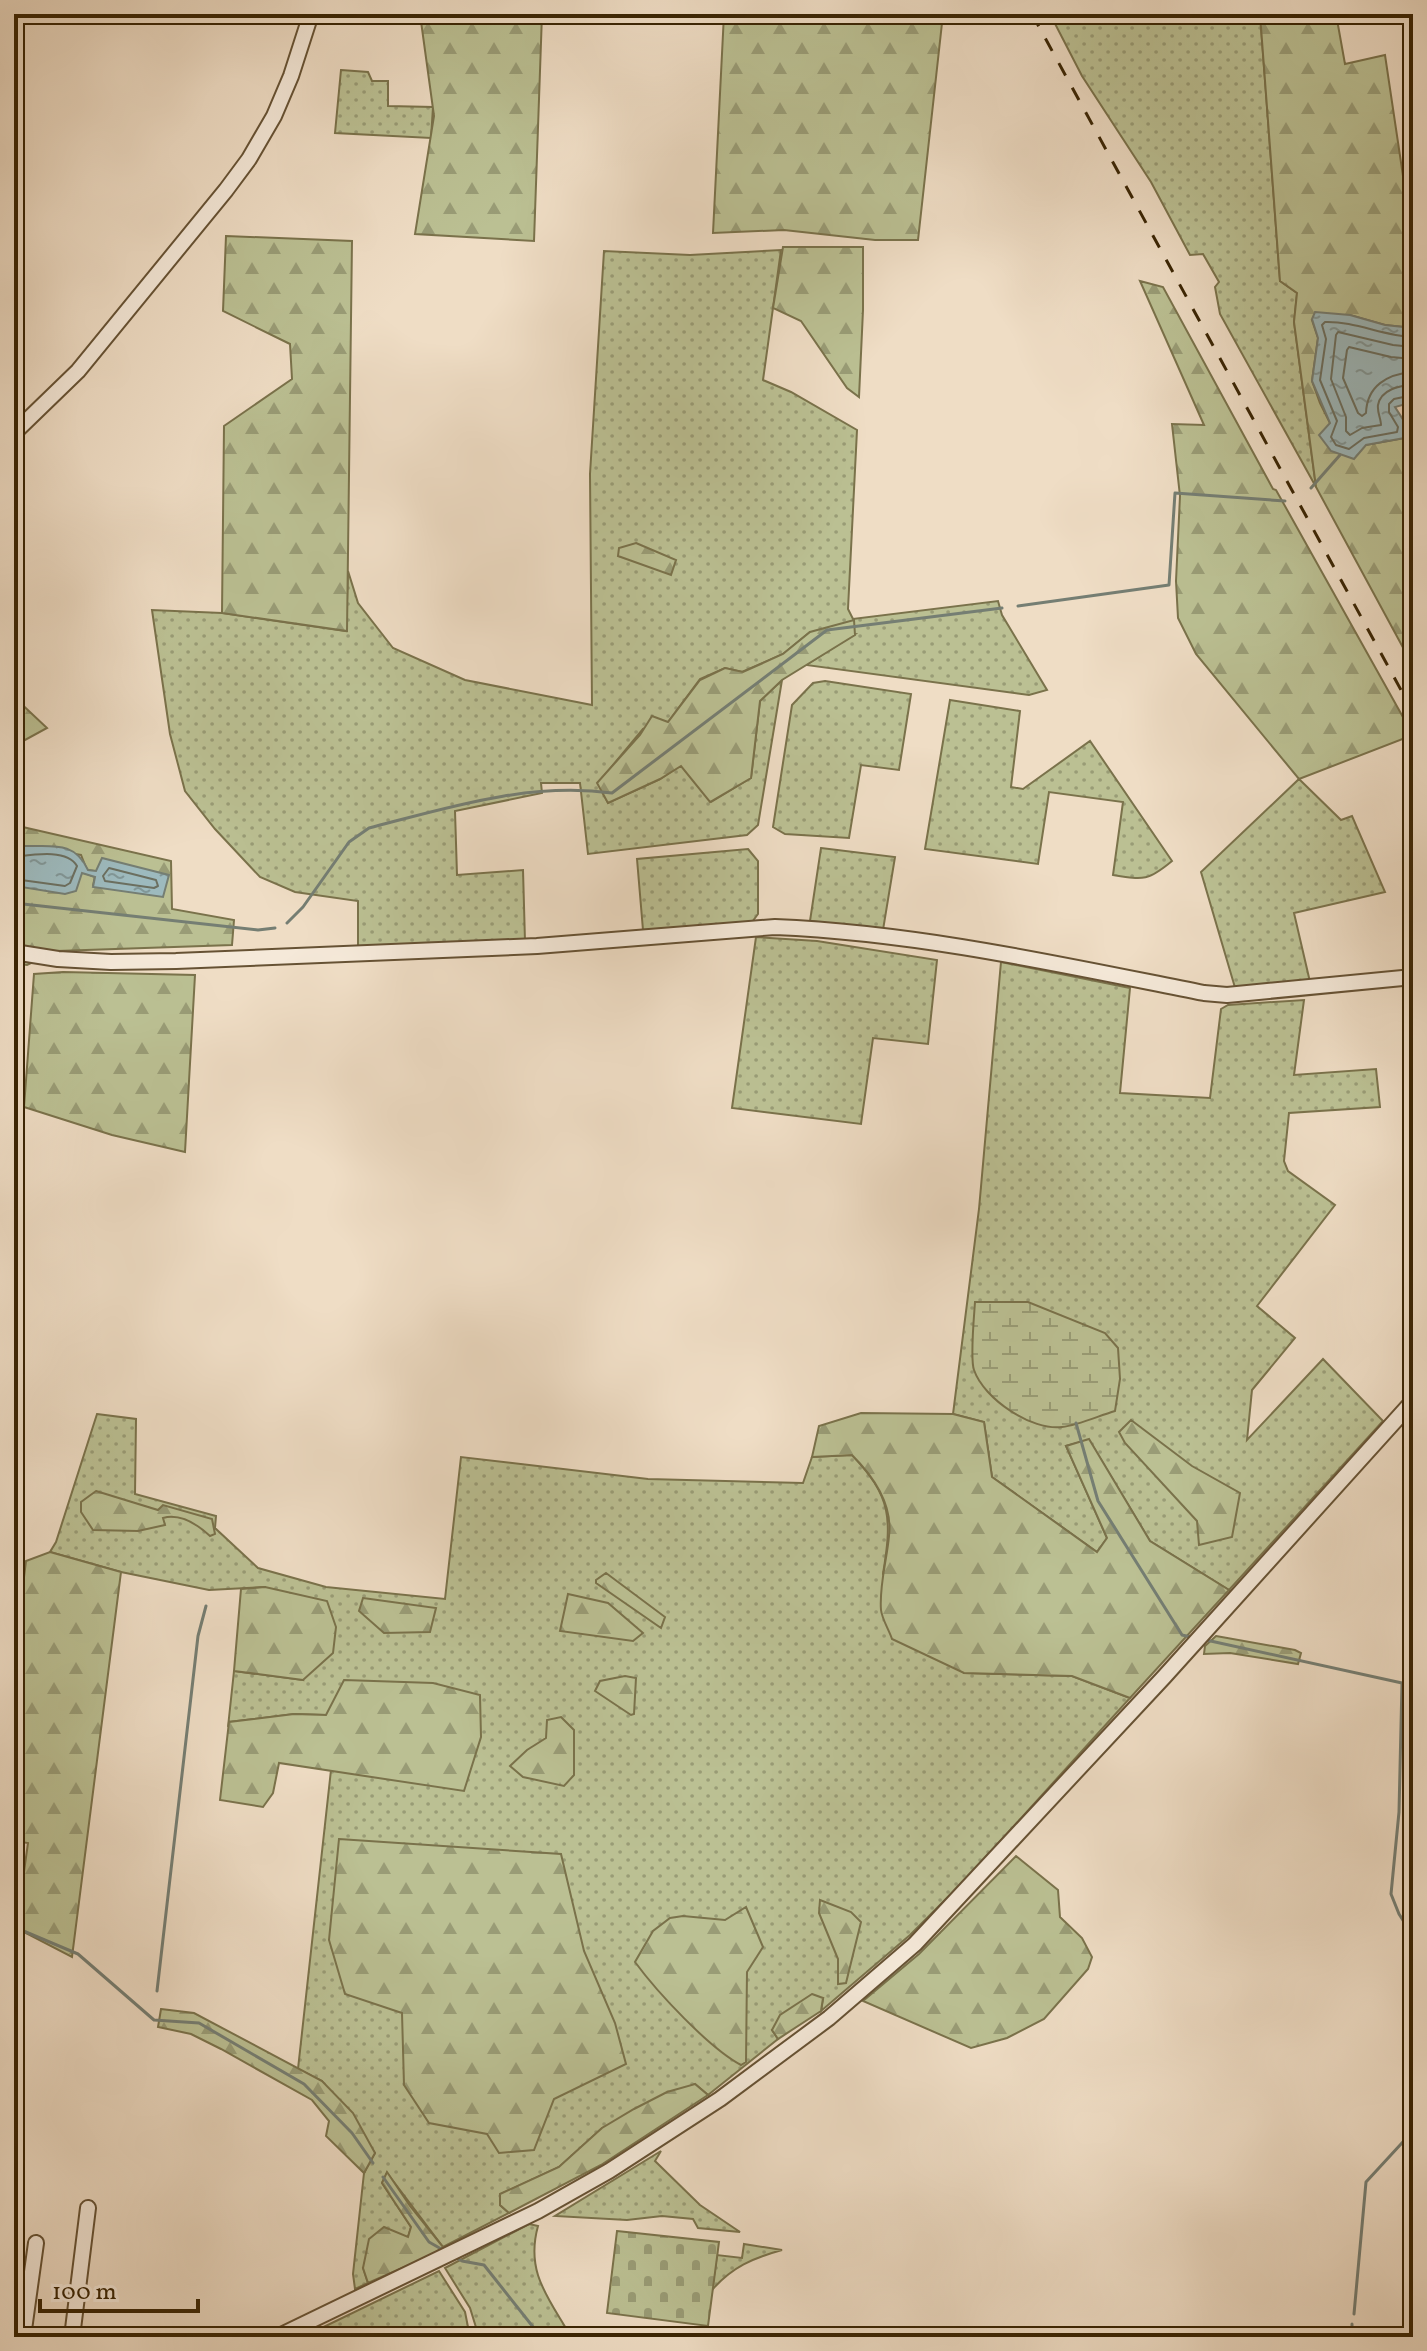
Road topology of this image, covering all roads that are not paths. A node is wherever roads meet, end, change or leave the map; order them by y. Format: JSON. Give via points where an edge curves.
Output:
{"nodes":[{"id":1,"x":311,"y":14,"type":"edge"},
{"id":2,"x":14,"y":433,"type":"edge"},
{"id":3,"x":14,"y":952,"type":"edge"},
{"id":4,"x":1413,"y":977,"type":"edge"},
{"id":5,"x":1413,"y":1401,"type":"edge"},
{"id":6,"x":88,"y":2208,"type":"dead end"},
{"id":7,"x":36,"y":2243,"type":"dead end"},
{"id":8,"x":23,"y":2337,"type":"edge"},
{"id":9,"x":72,"y":2337,"type":"edge"},
{"id":10,"x":277,"y":2337,"type":"edge"}],
"edges":[{"from":1,"to":2,"type":"street","via":[[274,116],[249,159],[78,371]]},
{"from":3,"to":4,"type":"street","via":[[111,962],[176,961],[537,946],[775,927],[999,953],[1204,993],[1234,995]]},
{"from":5,"to":10,"type":"street","via":[[915,1944],[829,2018],[720,2099],[609,2171],[538,2211]]},
{"from":6,"to":9,"type":"street"},
{"from":7,"to":8,"type":"street"}]}
